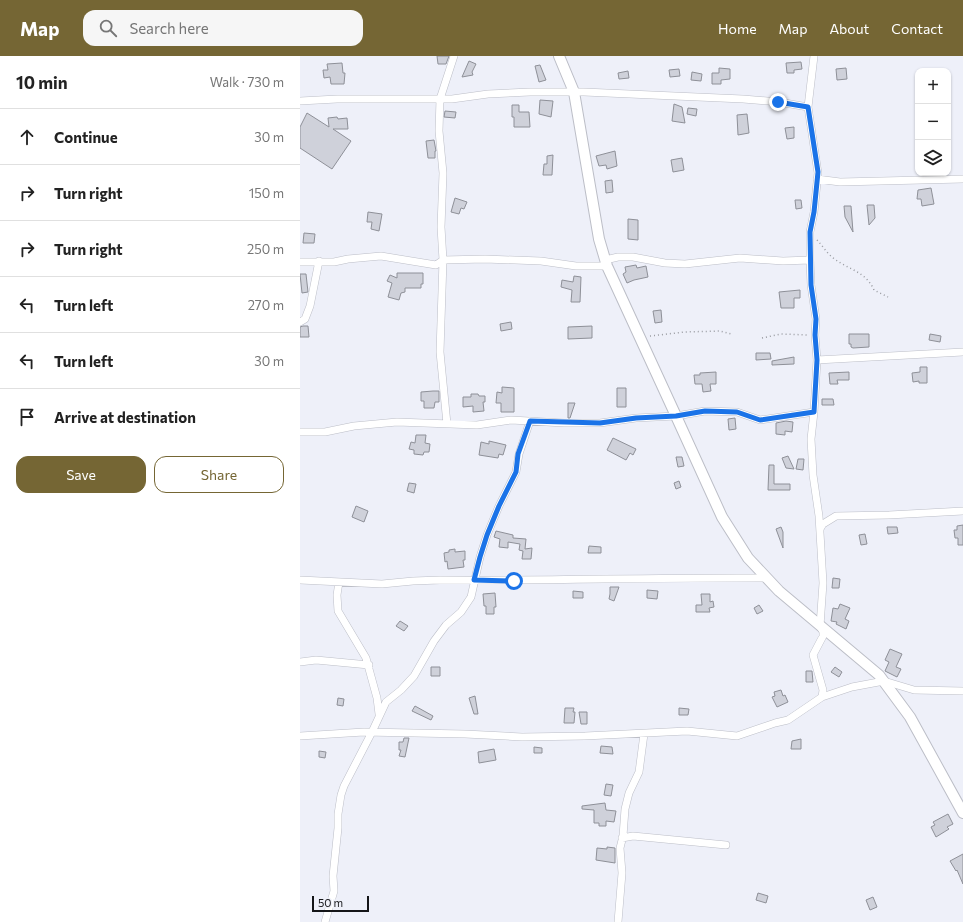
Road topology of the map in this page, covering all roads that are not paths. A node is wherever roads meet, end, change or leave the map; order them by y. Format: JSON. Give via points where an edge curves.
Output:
{"nodes":[{"id":1,"x":454,"y":56,"type":"edge"},
{"id":2,"x":559,"y":56,"type":"edge"},
{"id":3,"x":814,"y":56,"type":"edge"},
{"id":4,"x":574,"y":92,"type":"junction"},
{"id":5,"x":440,"y":99,"type":"junction"},
{"id":6,"x":300,"y":101,"type":"edge"},
{"id":7,"x":808,"y":107,"type":"junction"},
{"id":8,"x":817,"y":179,"type":"junction"},
{"id":9,"x":963,"y":179,"type":"edge"},
{"id":10,"x":443,"y":260,"type":"junction"},
{"id":11,"x":810,"y":260,"type":"junction"},
{"id":12,"x":320,"y":261,"type":"junction"},
{"id":13,"x":300,"y":262,"type":"edge"},
{"id":14,"x":606,"y":263,"type":"junction"},
{"id":15,"x":300,"y":322,"type":"edge"},
{"id":16,"x":963,"y":352,"type":"edge"},
{"id":17,"x":817,"y":360,"type":"junction"},
{"id":18,"x":814,"y":412,"type":"junction"},
{"id":19,"x":676,"y":416,"type":"junction"},
{"id":20,"x":530,"y":421,"type":"junction"},
{"id":21,"x":447,"y":424,"type":"junction"},
{"id":22,"x":300,"y":432,"type":"edge"},
{"id":23,"x":963,"y":511,"type":"edge"},
{"id":24,"x":820,"y":529,"type":"junction"},
{"id":25,"x":767,"y":578,"type":"junction"},
{"id":26,"x":300,"y":580,"type":"edge"},
{"id":27,"x":474,"y":580,"type":"junction"},
{"id":28,"x":339,"y":582,"type":"junction"},
{"id":29,"x":820,"y":626,"type":"junction"},
{"id":30,"x":300,"y":662,"type":"edge"},
{"id":31,"x":368,"y":665,"type":"junction"},
{"id":32,"x":884,"y":681,"type":"junction"},
{"id":33,"x":963,"y":691,"type":"edge"},
{"id":34,"x":822,"y":697,"type":"junction"},
{"id":35,"x":377,"y":698,"type":"junction"},
{"id":36,"x":386,"y":702,"type":"junction"},
{"id":37,"x":379,"y":715,"type":"junction"},
{"id":38,"x":372,"y":732,"type":"junction"},
{"id":39,"x":644,"y":734,"type":"junction"},
{"id":40,"x":300,"y":736,"type":"edge"},
{"id":41,"x":963,"y":814,"type":"edge"},
{"id":42,"x":624,"y":830,"type":"junction"},
{"id":43,"x":633,"y":836,"type":"junction"},
{"id":44,"x":622,"y":838,"type":"junction"},
{"id":45,"x":726,"y":845,"type":"dead end"},
{"id":46,"x":325,"y":922,"type":"edge"},
{"id":47,"x":618,"y":922,"type":"edge"}],
"edges":[{"from":1,"to":5,"type":"street"},
{"from":2,"to":4,"type":"street"},
{"from":3,"to":7,"type":"street"},
{"from":4,"to":5,"type":"street","via":[[488,94]]},
{"from":4,"to":7,"type":"street","via":[[743,99]]},
{"from":4,"to":14,"type":"street","via":[[599,239]]},
{"from":5,"to":6,"type":"street"},
{"from":5,"to":10,"type":"street"},
{"from":7,"to":8,"type":"street"},
{"from":8,"to":9,"type":"street","via":[[840,182]]},
{"from":8,"to":11,"type":"street","via":[[810,232]]},
{"from":10,"to":12,"type":"street","via":[[436,265],[381,256],[334,262]]},
{"from":10,"to":14,"type":"street","via":[[541,261],[576,266]]},
{"from":10,"to":21,"type":"street","via":[[440,352]]},
{"from":11,"to":14,"type":"street","via":[[740,258],[685,264],[665,263],[633,256],[618,257]]},
{"from":11,"to":17,"type":"street"},
{"from":12,"to":13,"type":"street"},
{"from":12,"to":15,"type":"street","via":[[310,306],[305,319]]},
{"from":14,"to":19,"type":"street"},
{"from":16,"to":17,"type":"street"},
{"from":17,"to":18,"type":"street"},
{"from":18,"to":19,"type":"street","via":[[760,420],[737,412],[705,411]]},
{"from":18,"to":24,"type":"street","via":[[811,439]]},
{"from":19,"to":20,"type":"street","via":[[600,423]]},
{"from":19,"to":25,"type":"street","via":[[722,517],[748,558]]},
{"from":20,"to":21,"type":"street"},
{"from":20,"to":27,"type":"street","via":[[518,454],[516,472],[487,535]]},
{"from":21,"to":22,"type":"street","via":[[397,422],[325,432]]},
{"from":23,"to":24,"type":"street","via":[[836,516]]},
{"from":24,"to":29,"type":"street","via":[[823,583]]},
{"from":25,"to":27,"type":"street"},
{"from":25,"to":29,"type":"street"},
{"from":26,"to":28,"type":"street"},
{"from":27,"to":28,"type":"street","via":[[382,584]]},
{"from":27,"to":36,"type":"street","via":[[471,597],[461,612],[446,625],[434,641],[414,676]]},
{"from":28,"to":31,"type":"street","via":[[338,611],[356,639]]},
{"from":29,"to":32,"type":"street","via":[[880,674]]},
{"from":29,"to":34,"type":"street","via":[[822,636],[814,655],[823,690]]},
{"from":30,"to":31,"type":"street","via":[[316,660]]},
{"from":31,"to":35,"type":"street"},
{"from":32,"to":33,"type":"street","via":[[914,690]]},
{"from":32,"to":34,"type":"street","via":[[852,687]]},
{"from":32,"to":41,"type":"street","via":[[910,718]]},
{"from":34,"to":39,"type":"street","via":[[788,720],[737,736],[687,731]]},
{"from":35,"to":36,"type":"street"},
{"from":35,"to":37,"type":"street"},
{"from":36,"to":37,"type":"street"},
{"from":37,"to":38,"type":"street"},
{"from":38,"to":39,"type":"street","via":[[522,737]]},
{"from":38,"to":40,"type":"street"},
{"from":38,"to":46,"type":"street","via":[[341,795],[333,869],[334,891]]},
{"from":39,"to":42,"type":"street","via":[[639,772],[625,809]]},
{"from":42,"to":43,"type":"street"},
{"from":42,"to":44,"type":"street"},
{"from":43,"to":44,"type":"street"},
{"from":43,"to":45,"type":"street"},
{"from":44,"to":47,"type":"street"}]}
